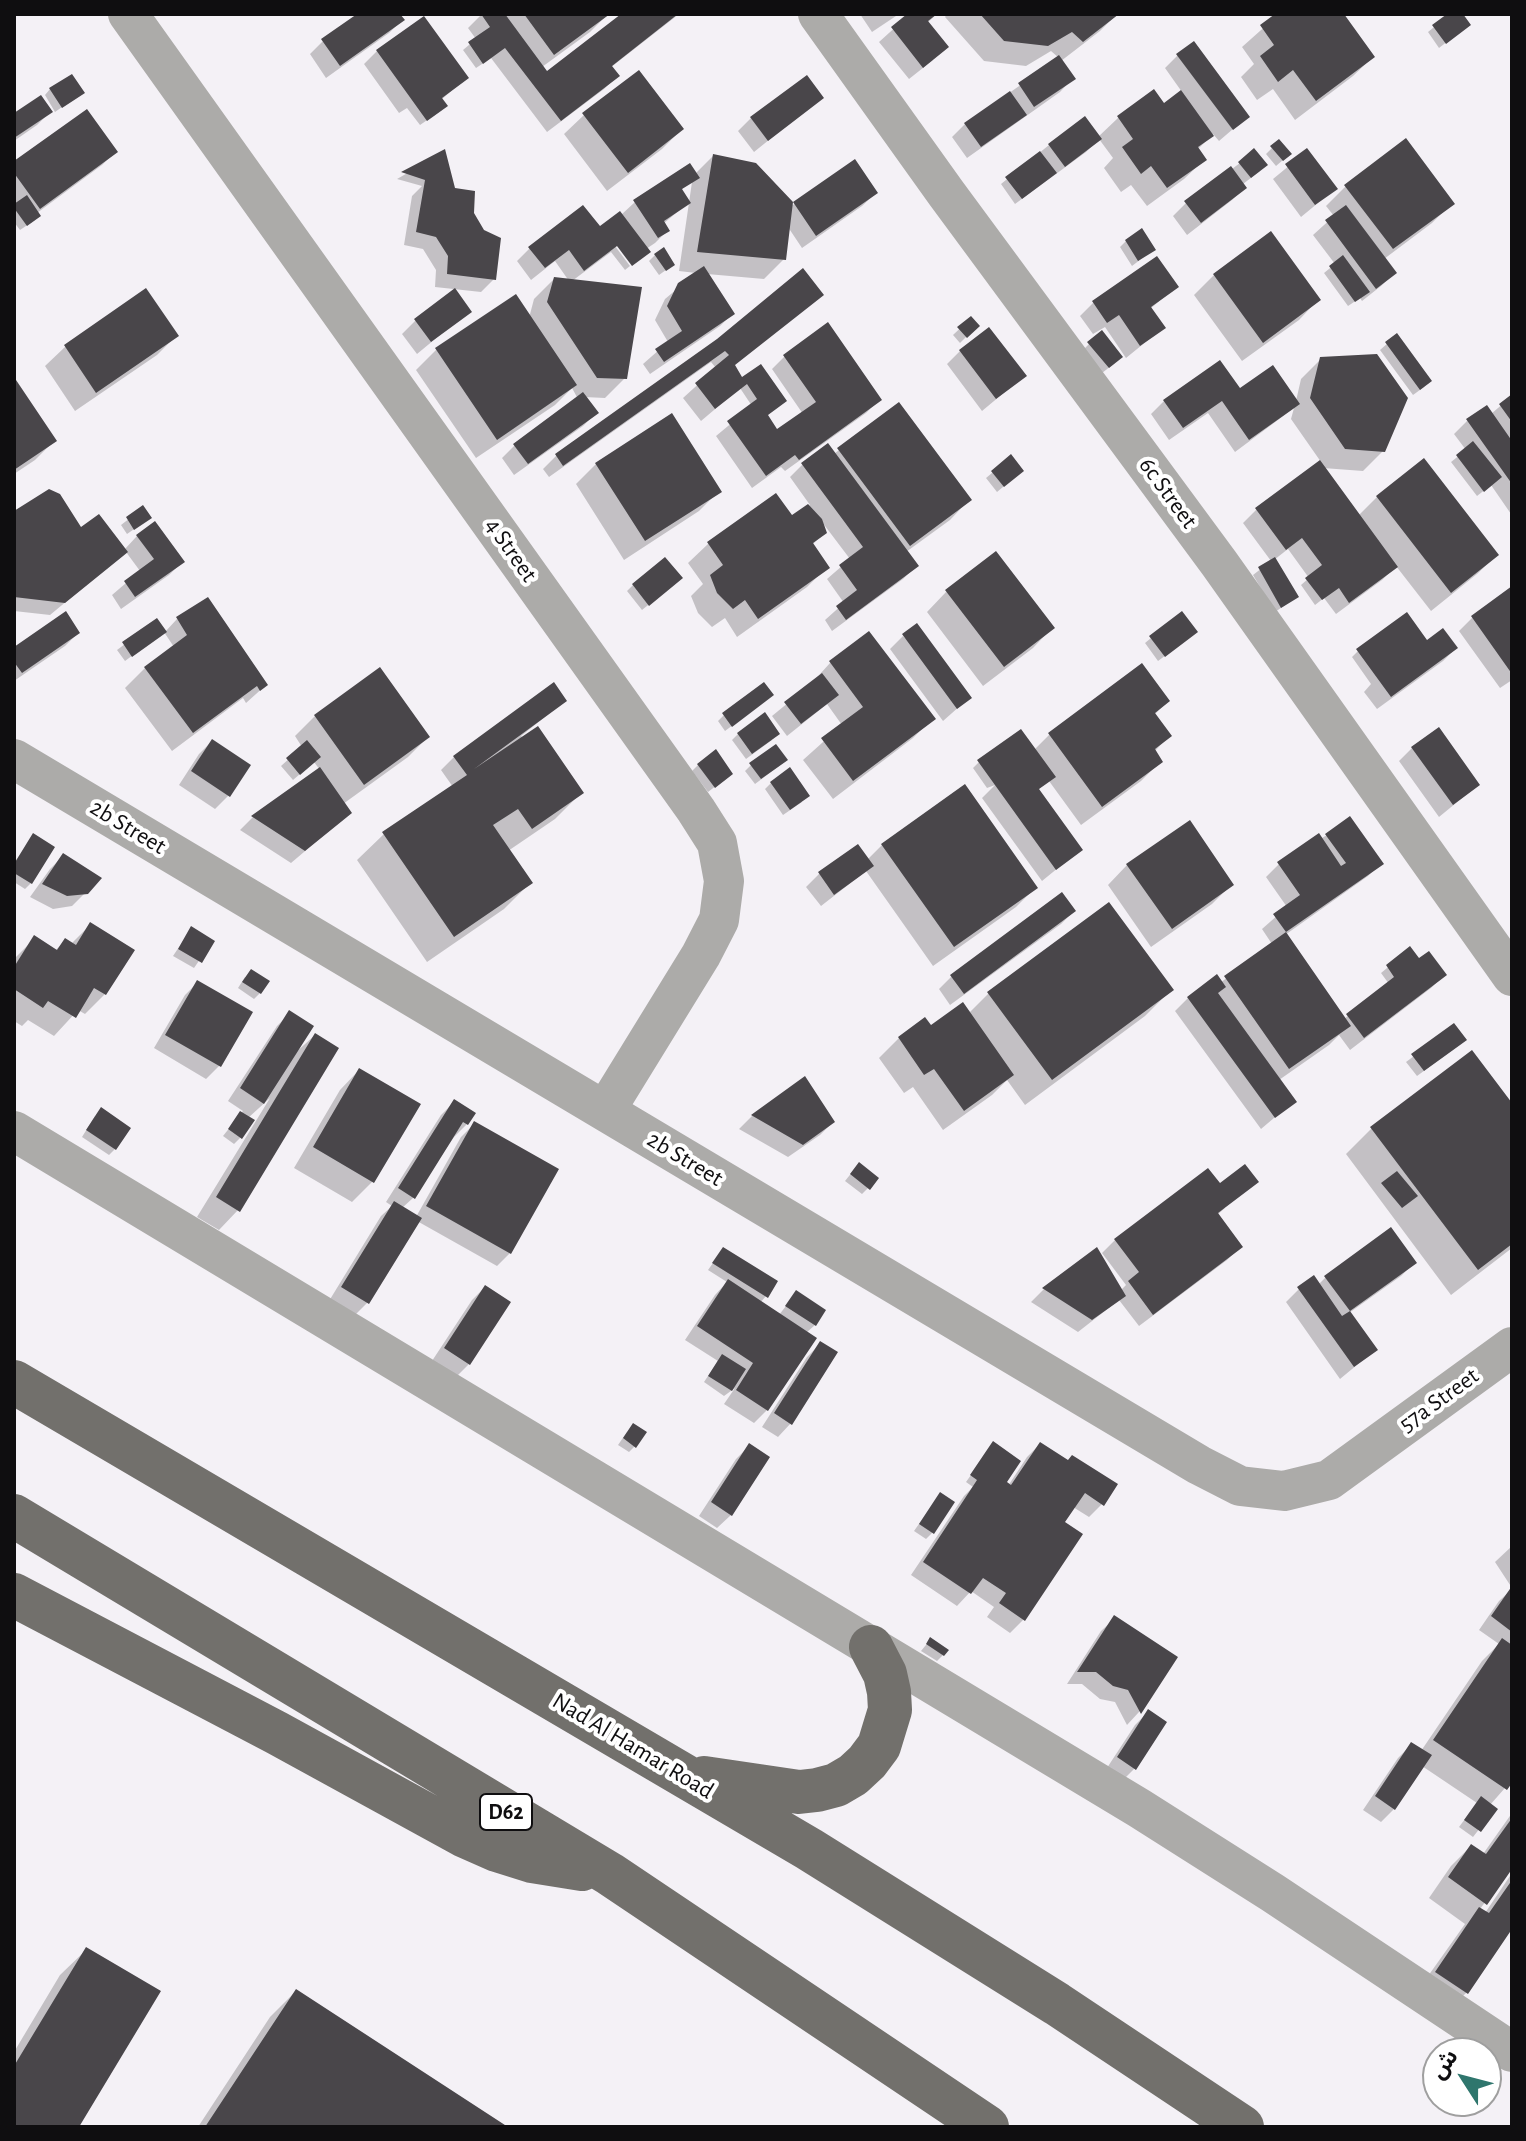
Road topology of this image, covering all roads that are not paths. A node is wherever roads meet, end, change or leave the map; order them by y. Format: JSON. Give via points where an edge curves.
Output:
{"nodes":[{"id":1,"x":128,"y":14,"type":"edge"},
{"id":2,"x":818,"y":14,"type":"edge"},
{"id":3,"x":14,"y":759,"type":"edge"},
{"id":4,"x":1512,"y":976,"type":"edge"},
{"id":5,"x":605,"y":1111,"type":"junction"},
{"id":6,"x":14,"y":1131,"type":"edge"},
{"id":7,"x":1512,"y":1347,"type":"edge"},
{"id":8,"x":14,"y":1382,"type":"edge"},
{"id":9,"x":1366,"y":1453,"type":"joint"},
{"id":10,"x":14,"y":1516,"type":"edge"},
{"id":11,"x":14,"y":1595,"type":"edge"},
{"id":12,"x":871,"y":1647,"type":"junction"},
{"id":13,"x":683,"y":1775,"type":"junction"},
{"id":14,"x":610,"y":1874,"type":"junction"},
{"id":15,"x":1512,"y":2052,"type":"edge"},
{"id":16,"x":987,"y":2127,"type":"edge"},
{"id":17,"x":1242,"y":2127,"type":"edge"}],
"edges":[{"from":1,"to":5,"type":"street","name":"4 Street","via":[[717,843],[724,881],[719,920]]},
{"from":2,"to":4,"type":"street","name":"6c Street","via":[[1219,563]]},
{"from":3,"to":5,"type":"street","name":"2b Street"},
{"from":5,"to":9,"type":"street","name":"2b Street","via":[[1240,1486],[1284,1491],[1329,1480]]},
{"from":6,"to":12,"type":"street"},
{"from":7,"to":9,"type":"street","name":"57a Street"},
{"from":8,"to":13,"type":"main road","name":"Nad Al Hamar Road"},
{"from":10,"to":14,"type":"main road","number":"D62"},
{"from":11,"to":14,"type":"main road","via":[[463,1835],[532,1861]]},
{"from":12,"to":13,"type":"main road","via":[[885,1674],[890,1710],[879,1746],[853,1775],[827,1788],[799,1792]]},
{"from":12,"to":15,"type":"street","via":[[1139,1808]]},
{"from":13,"to":17,"type":"main road","name":"Nad Al Hamar Road","via":[[933,1926]]},
{"from":14,"to":16,"type":"main road","number":"D62"}]}
